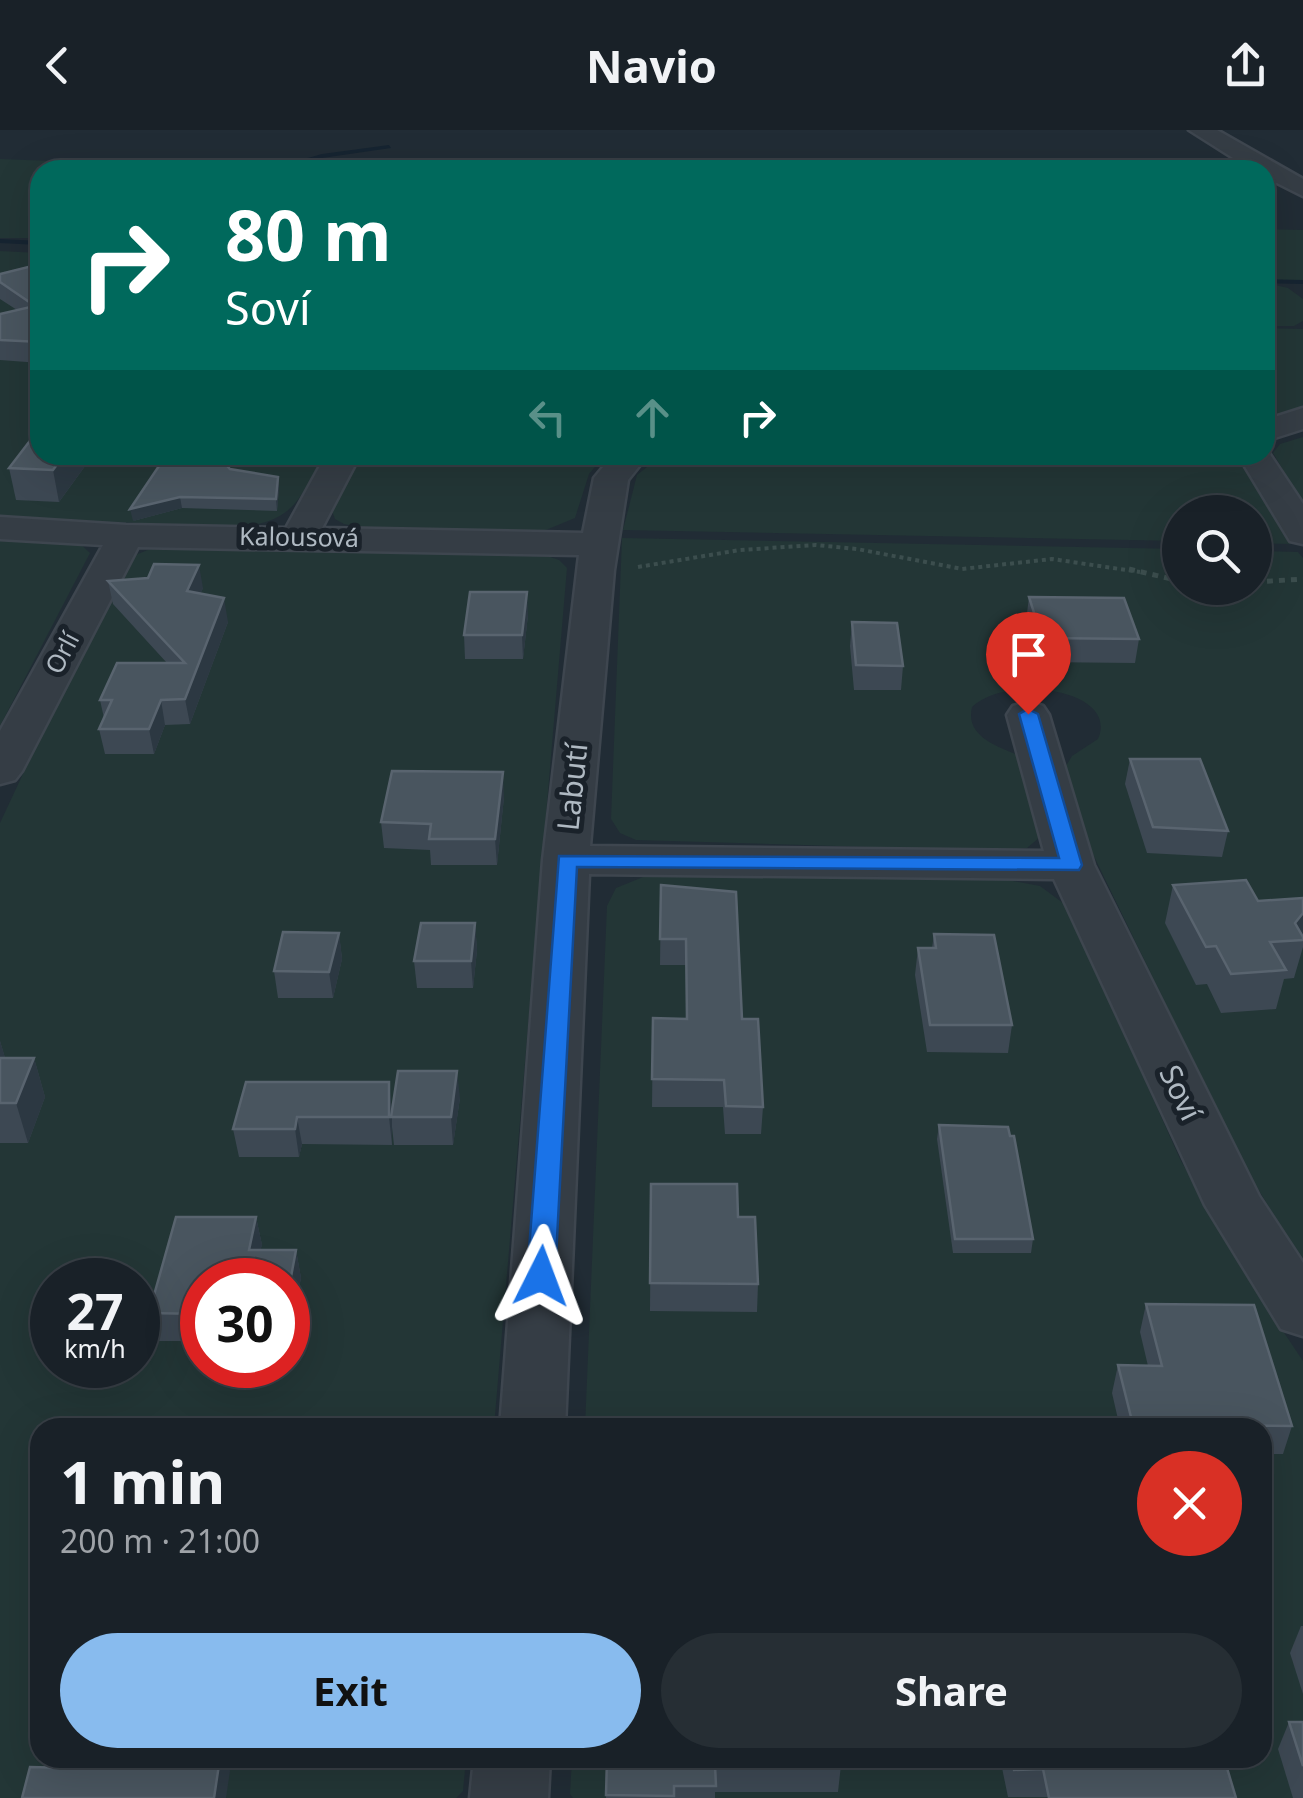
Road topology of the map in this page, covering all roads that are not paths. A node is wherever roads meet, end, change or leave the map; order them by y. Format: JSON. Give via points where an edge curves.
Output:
{"nodes":[{"id":1,"x":1200,"y":130,"type":"edge"},
{"id":2,"x":1252,"y":160,"type":"edge"},
{"id":3,"x":1275,"y":173,"type":"edge"},
{"id":4,"x":1303,"y":189,"type":"edge"},
{"id":5,"x":1303,"y":418,"type":"edge"},
{"id":6,"x":1275,"y":428,"type":"edge"},
{"id":7,"x":339,"y":465,"type":"edge"},
{"id":8,"x":622,"y":465,"type":"edge"},
{"id":9,"x":1260,"y":465,"type":"edge"},
{"id":10,"x":0,"y":528,"type":"edge"},
{"id":11,"x":1303,"y":533,"type":"edge"},
{"id":12,"x":126,"y":536,"type":"junction"},
{"id":13,"x":300,"y":536,"type":"junction"},
{"id":14,"x":596,"y":557,"type":"junction"},
{"id":15,"x":1028,"y":714,"type":"dead end"},
{"id":16,"x":0,"y":772,"type":"edge"},
{"id":17,"x":566,"y":860,"type":"junction"},
{"id":18,"x":1072,"y":865,"type":"junction"},
{"id":19,"x":1303,"y":1312,"type":"edge"},
{"id":20,"x":533,"y":1418,"type":"edge"},
{"id":21,"x":511,"y":1768,"type":"edge"},
{"id":22,"x":509,"y":1798,"type":"edge"}],
"edges":[{"from":1,"to":2,"type":"street"},
{"from":3,"to":4,"type":"street"},
{"from":5,"to":6,"type":"street"},
{"from":7,"to":13,"type":"street"},
{"from":8,"to":14,"type":"street","name":"Labutí","via":[[611,478]]},
{"from":9,"to":11,"type":"street"},
{"from":10,"to":12,"type":"street","name":"Kalousová"},
{"from":12,"to":13,"type":"street","name":"Kalousová"},
{"from":12,"to":16,"type":"street","name":"Orlí"},
{"from":13,"to":14,"type":"street","name":"Kalousová"},
{"from":14,"to":17,"type":"street","name":"Labutí"},
{"from":15,"to":18,"type":"street","name":"Soví"},
{"from":17,"to":18,"type":"street"},
{"from":17,"to":20,"type":"street","name":"Labutí"},
{"from":18,"to":19,"type":"street","name":"Soví","via":[[1234,1205]]},
{"from":21,"to":22,"type":"street"}]}
